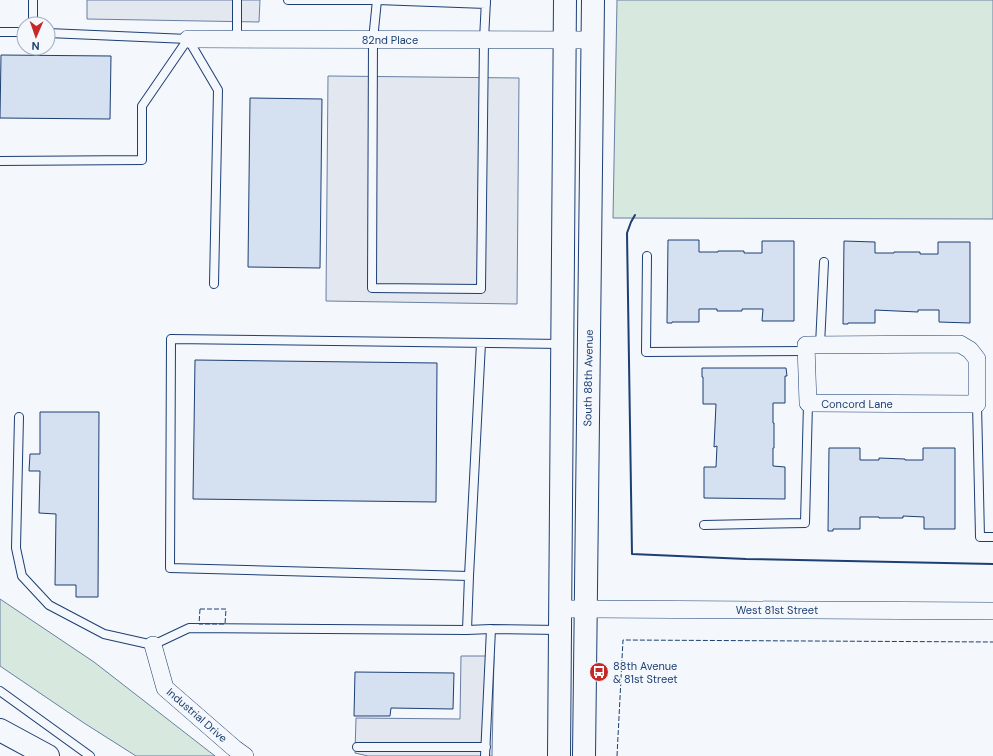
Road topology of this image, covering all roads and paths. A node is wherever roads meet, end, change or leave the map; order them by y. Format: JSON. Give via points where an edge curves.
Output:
{"nodes":[{"id":1,"x":33,"y":0,"type":"edge"},
{"id":2,"x":237,"y":0,"type":"edge"},
{"id":3,"x":288,"y":0,"type":"edge"},
{"id":4,"x":376,"y":0,"type":"edge"},
{"id":5,"x":565,"y":0,"type":"edge"},
{"id":6,"x":593,"y":0,"type":"edge"},
{"id":7,"x":486,"y":2,"type":"edge"},
{"id":8,"x":33,"y":16,"type":"edge"},
{"id":9,"x":0,"y":32,"type":"edge"},
{"id":10,"x":16,"y":32,"type":"edge"},
{"id":11,"x":56,"y":33,"type":"edge"},
{"id":12,"x":188,"y":39,"type":"junction"},
{"id":13,"x":237,"y":39,"type":"junction"},
{"id":14,"x":373,"y":40,"type":"junction"},
{"id":15,"x":484,"y":40,"type":"junction"},
{"id":16,"x":565,"y":40,"type":"junction"},
{"id":17,"x":592,"y":40,"type":"junction"},
{"id":18,"x":0,"y":161,"type":"edge"},
{"id":19,"x":647,"y":256,"type":"dead end"},
{"id":20,"x":824,"y":262,"type":"dead end"},
{"id":21,"x":214,"y":284,"type":"dead end"},
{"id":22,"x":481,"y":343,"type":"junction"},
{"id":23,"x":563,"y":344,"type":"junction"},
{"id":24,"x":813,"y":348,"type":"junction"},
{"id":25,"x":985,"y":359,"type":"edge"},
{"id":26,"x":808,"y":403,"type":"junction"},
{"id":27,"x":977,"y":404,"type":"junction"},
{"id":28,"x":19,"y":417,"type":"dead end"},
{"id":29,"x":704,"y":525,"type":"dead end"},
{"id":30,"x":993,"y":537,"type":"edge"},
{"id":31,"x":469,"y":576,"type":"junction"},
{"id":32,"x":560,"y":608,"type":"junction"},
{"id":33,"x":585,"y":609,"type":"junction"},
{"id":34,"x":993,"y":611,"type":"edge"},
{"id":35,"x":491,"y":629,"type":"junction"},
{"id":36,"x":468,"y":630,"type":"junction"},
{"id":37,"x":560,"y":630,"type":"junction"},
{"id":38,"x":153,"y":645,"type":"junction"},
{"id":39,"x":0,"y":691,"type":"edge"},
{"id":40,"x":0,"y":730,"type":"edge"},
{"id":41,"x":357,"y":747,"type":"dead end"},
{"id":42,"x":486,"y":752,"type":"edge"},
{"id":43,"x":48,"y":756,"type":"edge"},
{"id":44,"x":90,"y":756,"type":"edge"},
{"id":45,"x":245,"y":756,"type":"edge"},
{"id":46,"x":559,"y":756,"type":"edge"},
{"id":47,"x":584,"y":756,"type":"edge"}],
"edges":[{"from":1,"to":8,"type":"lane"},
{"from":2,"to":13,"type":"lane"},
{"from":3,"to":4,"type":"lane"},
{"from":4,"to":7,"type":"lane"},
{"from":4,"to":14,"type":"lane"},
{"from":5,"to":16,"type":"main road"},
{"from":6,"to":17,"type":"main road","name":"South 88th Avenue"},
{"from":7,"to":15,"type":"lane"},
{"from":9,"to":10,"type":"lane"},
{"from":11,"to":12,"type":"lane"},
{"from":12,"to":13,"type":"street","name":"82nd Place"},
{"from":12,"to":18,"type":"lane","via":[[142,106],[142,160]]},
{"from":12,"to":21,"type":"lane","via":[[218,90]]},
{"from":13,"to":14,"type":"street","name":"82nd Place"},
{"from":14,"to":15,"type":"street","name":"82nd Place"},
{"from":14,"to":15,"type":"lane","via":[[372,288],[480,289]]},
{"from":15,"to":16,"type":"street","name":"82nd Place"},
{"from":16,"to":17,"type":"street","name":"82nd Place"},
{"from":16,"to":23,"type":"main road"},
{"from":17,"to":33,"type":"main road","name":"South 88th Avenue"},
{"from":19,"to":24,"type":"lane","via":[[646,352]]},
{"from":20,"to":24,"type":"lane"},
{"from":22,"to":23,"type":"lane"},
{"from":22,"to":31,"type":"lane"},
{"from":22,"to":31,"type":"lane","via":[[171,339],[170,568]]},
{"from":23,"to":32,"type":"main road"},
{"from":24,"to":25,"type":"street","via":[[960,344]]},
{"from":24,"to":26,"type":"street","name":"Concord Lane"},
{"from":25,"to":27,"type":"street"},
{"from":26,"to":27,"type":"street","name":"Concord Lane"},
{"from":26,"to":29,"type":"lane","via":[[805,523]]},
{"from":27,"to":30,"type":"lane","via":[[980,537]]},
{"from":28,"to":38,"type":"lane","via":[[16,548],[22,576],[49,604],[104,634]]},
{"from":31,"to":36,"type":"lane"},
{"from":32,"to":33,"type":"street","name":"West 81st Street"},
{"from":32,"to":37,"type":"main road"},
{"from":33,"to":34,"type":"street","name":"West 81st Street"},
{"from":33,"to":47,"type":"main road","name":"South 88th Avenue"},
{"from":35,"to":36,"type":"lane"},
{"from":35,"to":37,"type":"lane"},
{"from":35,"to":42,"type":"lane"},
{"from":36,"to":38,"type":"lane","via":[[189,628]]},
{"from":37,"to":46,"type":"main road"},
{"from":38,"to":45,"type":"street","name":"Industrial Drive","via":[[165,688]]},
{"from":39,"to":44,"type":"lane"},
{"from":40,"to":43,"type":"main road"},
{"from":41,"to":42,"type":"lane"}]}
